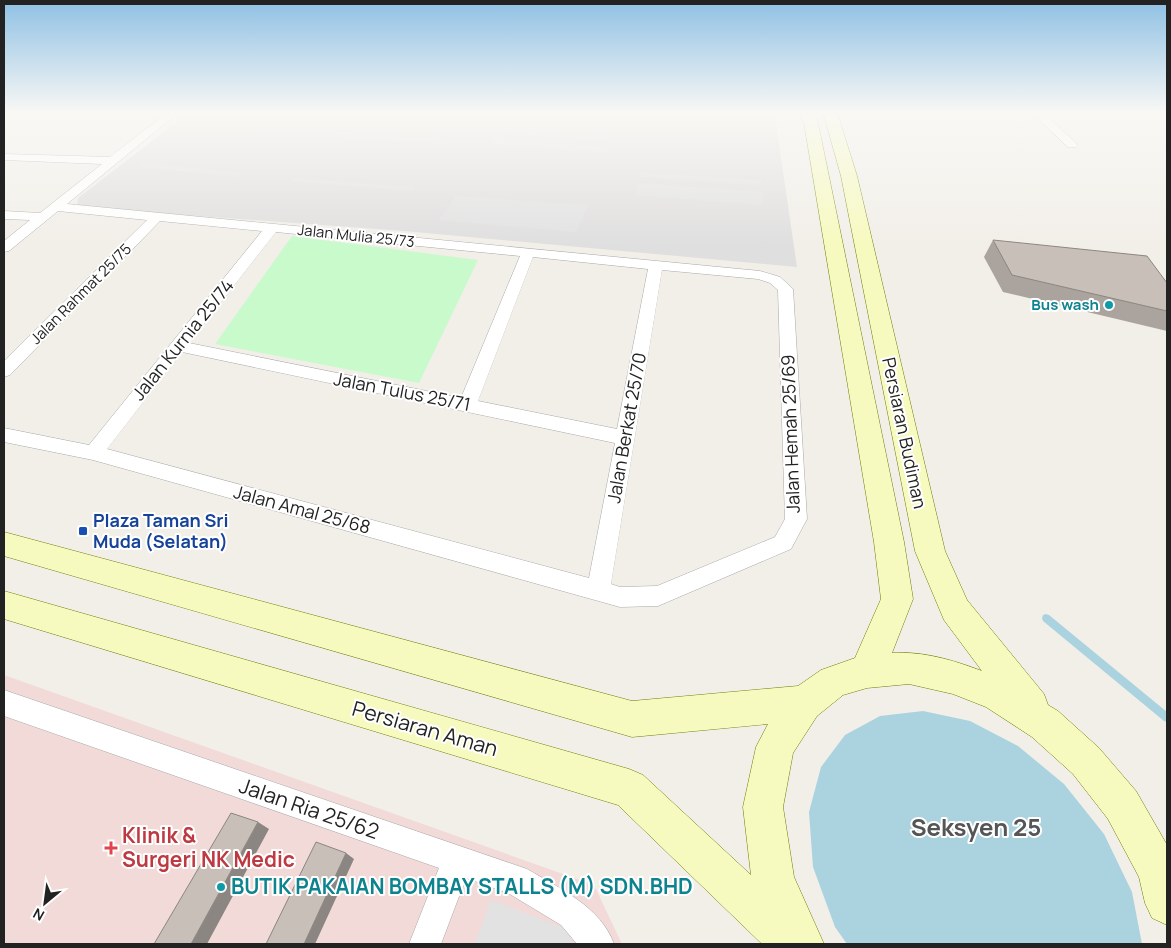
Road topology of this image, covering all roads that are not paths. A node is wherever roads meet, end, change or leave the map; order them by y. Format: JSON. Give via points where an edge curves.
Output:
{"nodes":[{"id":1,"x":119,"y":156,"type":"edge"},
{"id":2,"x":821,"y":156,"type":"edge"},
{"id":3,"x":838,"y":156,"type":"edge"},
{"id":4,"x":4,"y":157,"type":"edge"},
{"id":5,"x":113,"y":161,"type":"junction"},
{"id":6,"x":55,"y":207,"type":"junction"},
{"id":7,"x":4,"y":215,"type":"edge"},
{"id":8,"x":43,"y":217,"type":"junction"},
{"id":9,"x":158,"y":217,"type":"junction"},
{"id":10,"x":272,"y":228,"type":"junction"},
{"id":11,"x":4,"y":248,"type":"edge"},
{"id":12,"x":528,"y":253,"type":"junction"},
{"id":13,"x":656,"y":265,"type":"junction"},
{"id":14,"x":178,"y":346,"type":"junction"},
{"id":15,"x":4,"y":371,"type":"edge"},
{"id":16,"x":467,"y":405,"type":"junction"},
{"id":17,"x":4,"y":435,"type":"edge"},
{"id":18,"x":626,"y":438,"type":"junction"},
{"id":19,"x":93,"y":453,"type":"junction"},
{"id":20,"x":4,"y":544,"type":"edge"},
{"id":21,"x":598,"y":592,"type":"junction"},
{"id":22,"x":4,"y":605,"type":"edge"},
{"id":23,"x":867,"y":671,"type":"junction"},
{"id":24,"x":4,"y":703,"type":"edge"},
{"id":25,"x":804,"y":704,"type":"junction"},
{"id":26,"x":1045,"y":724,"type":"junction"},
{"id":27,"x":1122,"y":805,"type":"junction"},
{"id":28,"x":1167,"y":852,"type":"edge"},
{"id":29,"x":457,"y":860,"type":"junction"},
{"id":30,"x":1167,"y":903,"type":"edge"},
{"id":31,"x":425,"y":944,"type":"edge"},
{"id":32,"x":598,"y":944,"type":"edge"},
{"id":33,"x":794,"y":944,"type":"edge"},
{"id":34,"x":802,"y":944,"type":"edge"}],
"edges":[{"from":1,"to":5,"type":"street"},
{"from":2,"to":23,"type":"main road","name":"Persiaran Budiman","via":[[897,599]]},
{"from":3,"to":26,"type":"main road","name":"Persiaran Budiman","via":[[849,176],[930,551],[954,610]]},
{"from":4,"to":5,"type":"street"},
{"from":5,"to":6,"type":"street"},
{"from":6,"to":8,"type":"street"},
{"from":6,"to":9,"type":"street","name":"Jalan Mulia 25/73"},
{"from":7,"to":8,"type":"street"},
{"from":8,"to":11,"type":"street"},
{"from":9,"to":10,"type":"street","name":"Jalan Mulia 25/73"},
{"from":9,"to":15,"type":"street","name":"Jalan Rahmat 25/75"},
{"from":10,"to":12,"type":"street","name":"Jalan Mulia 25/73"},
{"from":10,"to":14,"type":"street","name":"Jalan Kurnia 25/74"},
{"from":12,"to":13,"type":"street","name":"Jalan Mulia 25/73"},
{"from":12,"to":16,"type":"street"},
{"from":13,"to":18,"type":"street","name":"Jalan Berkat 25/70"},
{"from":13,"to":21,"type":"street","name":"Jalan Hemah 25/69","via":[[760,274],[775,280],[785,289],[796,520],[783,543],[658,596],[620,597]]},
{"from":14,"to":16,"type":"street","name":"Jalan Tulus 25/71"},
{"from":14,"to":19,"type":"street","name":"Jalan Kurnia 25/74"},
{"from":16,"to":18,"type":"street","name":"Jalan Tulus 25/71"},
{"from":17,"to":19,"type":"street","name":"Jalan Amal 25/68"},
{"from":18,"to":21,"type":"street","name":"Jalan Berkat 25/70"},
{"from":19,"to":21,"type":"street","name":"Jalan Amal 25/68"},
{"from":20,"to":25,"type":"main road","via":[[632,719]]},
{"from":22,"to":33,"type":"main road","name":"Persiaran Aman","via":[[629,789]]},
{"from":23,"to":25,"type":"main road","via":[[833,682]]},
{"from":23,"to":26,"type":"main road","via":[[909,668],[953,677],[999,695]]},
{"from":24,"to":29,"type":"street","name":"Jalan Ria 25/62"},
{"from":25,"to":34,"type":"main road","via":[[775,747],[763,807],[773,879]]},
{"from":26,"to":27,"type":"main road","via":[[1086,761]]},
{"from":27,"to":28,"type":"main road"},
{"from":27,"to":30,"type":"main road","via":[[1158,871]]},
{"from":29,"to":31,"type":"street"},
{"from":29,"to":32,"type":"street","name":"Jalan Ria 25/62","via":[[516,880],[572,914]]}]}
